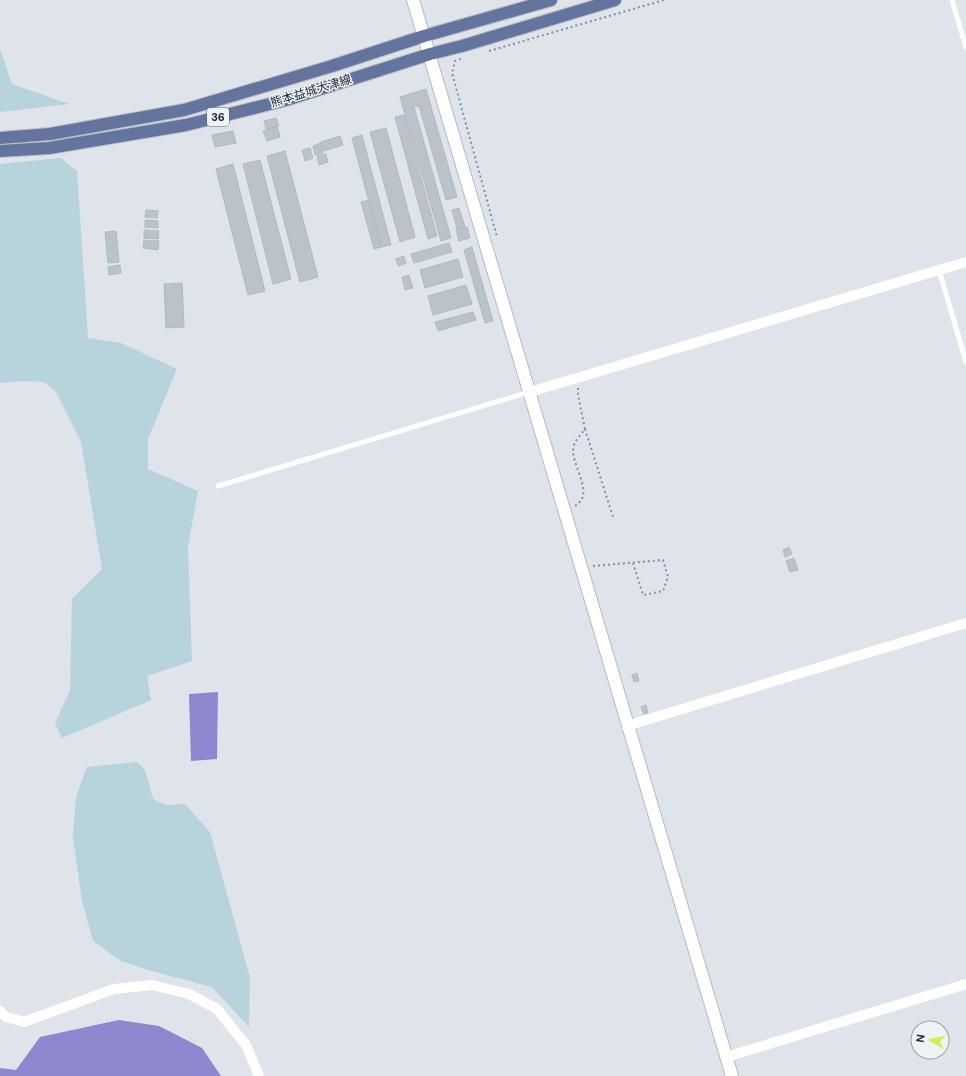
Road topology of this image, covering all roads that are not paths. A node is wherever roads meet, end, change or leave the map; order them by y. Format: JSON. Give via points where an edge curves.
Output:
{"nodes":[{"id":1,"x":413,"y":0,"type":"edge"},
{"id":2,"x":551,"y":0,"type":"edge"},
{"id":3,"x":615,"y":0,"type":"edge"},
{"id":4,"x":952,"y":0,"type":"edge"},
{"id":5,"x":424,"y":36,"type":"junction"},
{"id":6,"x":966,"y":47,"type":"edge"},
{"id":7,"x":430,"y":54,"type":"junction"},
{"id":8,"x":0,"y":138,"type":"edge"},
{"id":9,"x":0,"y":151,"type":"edge"},
{"id":10,"x":966,"y":262,"type":"edge"},
{"id":11,"x":939,"y":270,"type":"junction"},
{"id":12,"x":966,"y":362,"type":"edge"},
{"id":13,"x":530,"y":392,"type":"junction"},
{"id":14,"x":218,"y":486,"type":"dead end"},
{"id":15,"x":966,"y":623,"type":"edge"},
{"id":16,"x":627,"y":726,"type":"junction"},
{"id":17,"x":966,"y":984,"type":"edge"},
{"id":18,"x":0,"y":1011,"type":"edge"},
{"id":19,"x":726,"y":1057,"type":"junction"},
{"id":20,"x":259,"y":1076,"type":"edge"},
{"id":21,"x":732,"y":1076,"type":"edge"}],
"edges":[{"from":1,"to":5,"type":"street"},
{"from":2,"to":5,"type":"main road","name":"熊本益城大津線","number":"36"},
{"from":3,"to":7,"type":"main road","name":"熊本益城大津線","number":"36"},
{"from":4,"to":6,"type":"lane"},
{"from":5,"to":7,"type":"street"},
{"from":5,"to":8,"type":"main road","name":"熊本益城大津線","number":"36","via":[[184,110],[50,134]]},
{"from":7,"to":9,"type":"main road","name":"熊本益城大津線","number":"36","via":[[286,100],[186,125],[49,148]]},
{"from":7,"to":13,"type":"street"},
{"from":10,"to":11,"type":"street"},
{"from":11,"to":12,"type":"lane"},
{"from":11,"to":13,"type":"street"},
{"from":13,"to":14,"type":"lane"},
{"from":13,"to":16,"type":"street"},
{"from":15,"to":16,"type":"street"},
{"from":16,"to":19,"type":"street"},
{"from":17,"to":19,"type":"street"},
{"from":18,"to":20,"type":"street","via":[[6,1017],[24,1022],[114,989],[152,985],[189,994],[218,1010],[246,1044]]},
{"from":19,"to":21,"type":"street"}]}
